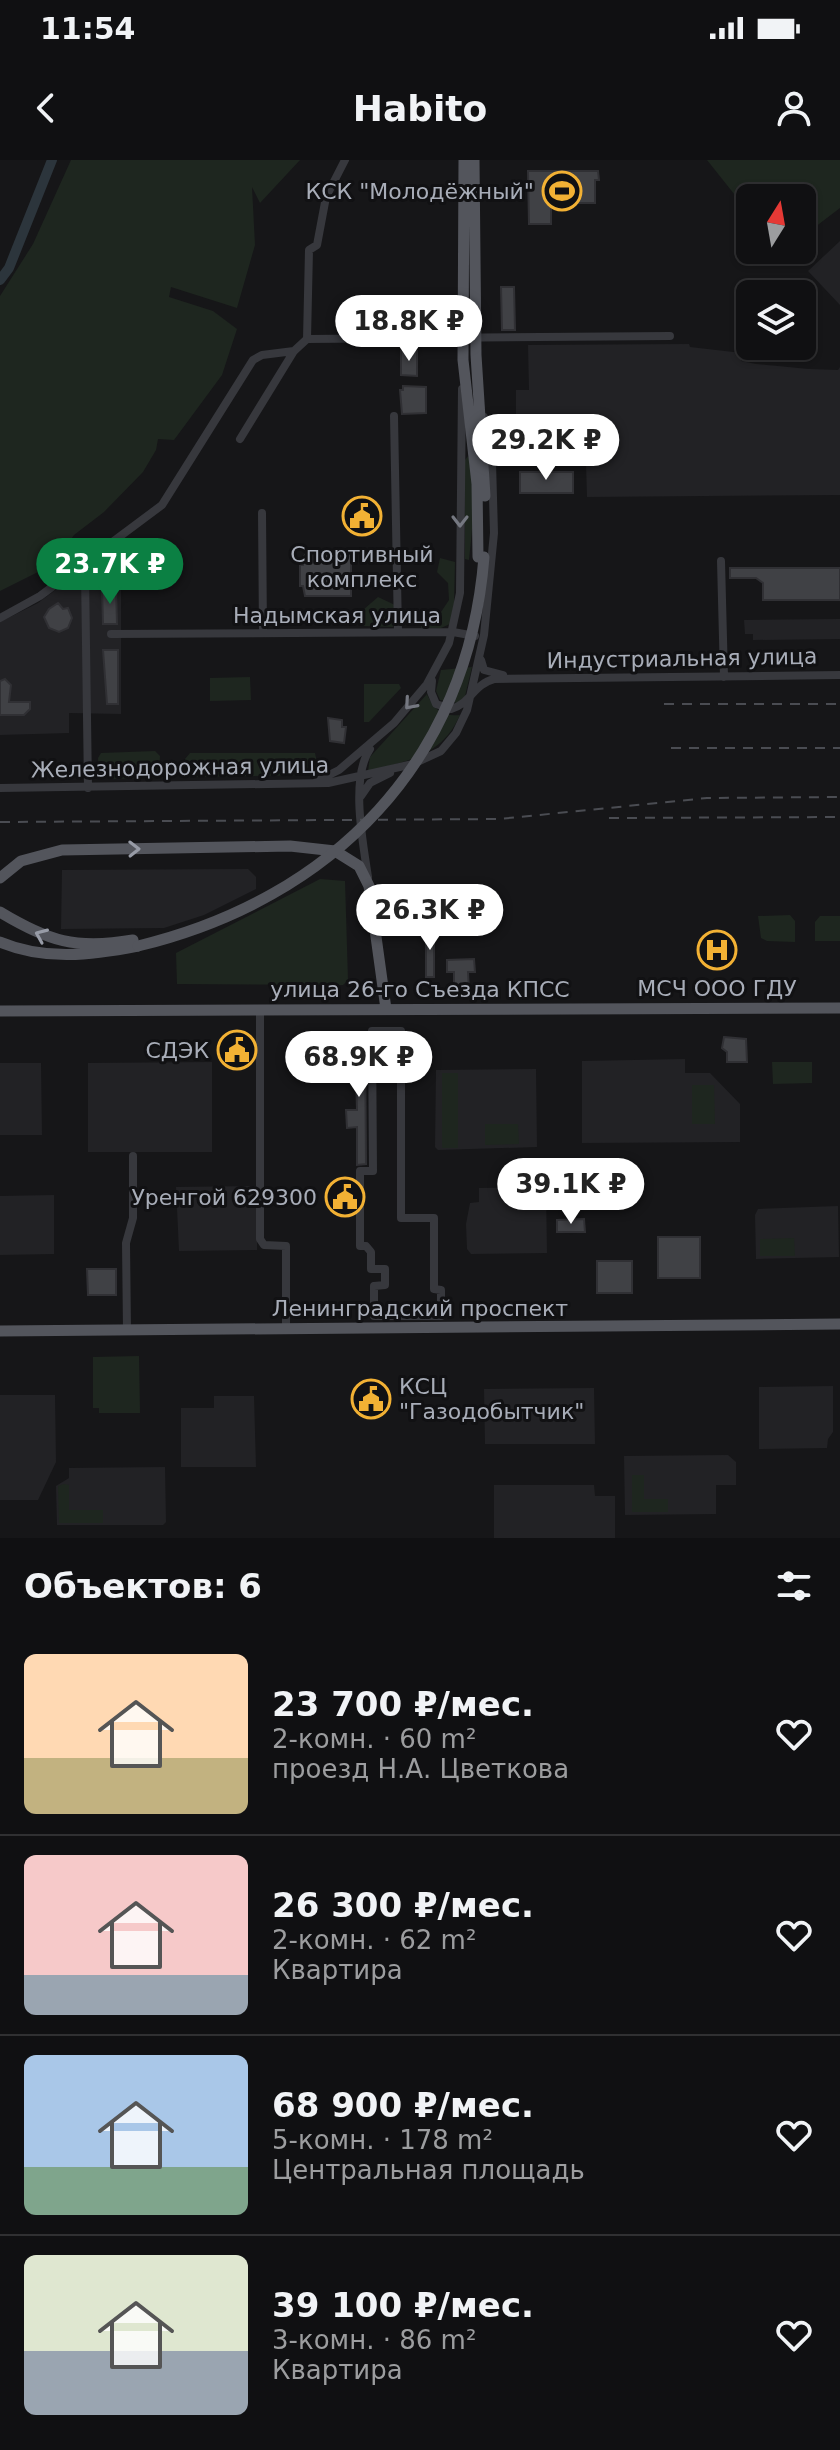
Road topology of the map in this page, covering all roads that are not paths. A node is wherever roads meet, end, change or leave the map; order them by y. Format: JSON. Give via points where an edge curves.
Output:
{"nodes":[{"id":1,"x":345,"y":160,"type":"edge"},
{"id":2,"x":464,"y":160,"type":"edge"},
{"id":3,"x":474,"y":160,"type":"edge"},
{"id":4,"x":670,"y":336,"type":"dead end"},
{"id":5,"x":470,"y":337,"type":"junction"},
{"id":6,"x":307,"y":339,"type":"junction"},
{"id":7,"x":294,"y":351,"type":"junction"},
{"id":8,"x":463,"y":360,"type":"junction"},
{"id":9,"x":478,"y":385,"type":"junction"},
{"id":10,"x":394,"y":416,"type":"dead end"},
{"id":11,"x":240,"y":439,"type":"dead end"},
{"id":12,"x":262,"y":513,"type":"dead end"},
{"id":13,"x":481,"y":557,"type":"junction"},
{"id":14,"x":721,"y":561,"type":"dead end"},
{"id":15,"x":85,"y":573,"type":"dead end"},
{"id":16,"x":0,"y":618,"type":"edge"},
{"id":17,"x":398,"y":632,"type":"junction"},
{"id":18,"x":453,"y":632,"type":"junction"},
{"id":19,"x":263,"y":633,"type":"junction"},
{"id":20,"x":111,"y":634,"type":"dead end"},
{"id":21,"x":480,"y":656,"type":"junction"},
{"id":22,"x":435,"y":673,"type":"junction"},
{"id":23,"x":840,"y":675,"type":"edge"},
{"id":24,"x":724,"y":677,"type":"junction"},
{"id":25,"x":524,"y":678,"type":"junction"},
{"id":26,"x":471,"y":693,"type":"junction"},
{"id":27,"x":380,"y":736,"type":"junction"},
{"id":28,"x":413,"y":764,"type":"junction"},
{"id":29,"x":361,"y":776,"type":"junction"},
{"id":30,"x":301,"y":785,"type":"junction"},
{"id":31,"x":0,"y":788,"type":"edge"},
{"id":32,"x":88,"y":788,"type":"junction"},
{"id":33,"x":360,"y":797,"type":"junction"},
{"id":34,"x":0,"y":878,"type":"edge"},
{"id":35,"x":369,"y":886,"type":"junction"},
{"id":36,"x":3,"y":912,"type":"edge"},
{"id":37,"x":0,"y":942,"type":"edge"},
{"id":38,"x":136,"y":943,"type":"junction"},
{"id":39,"x":840,"y":1008,"type":"edge"},
{"id":40,"x":260,"y":1009,"type":"junction"},
{"id":41,"x":386,"y":1009,"type":"junction"},
{"id":42,"x":0,"y":1011,"type":"edge"},
{"id":43,"x":133,"y":1156,"type":"dead end"},
{"id":44,"x":374,"y":1286,"type":"joint"},
{"id":45,"x":840,"y":1324,"type":"edge"},
{"id":46,"x":286,"y":1329,"type":"junction"},
{"id":47,"x":127,"y":1330,"type":"junction"},
{"id":48,"x":0,"y":1331,"type":"edge"}],
"edges":[{"from":1,"to":6,"type":"street","via":[[326,197],[317,245],[309,250]]},
{"from":2,"to":5,"type":"main road"},
{"from":3,"to":5,"type":"main road"},
{"from":4,"to":5,"type":"street"},
{"from":5,"to":6,"type":"street"},
{"from":5,"to":8,"type":"main road"},
{"from":5,"to":9,"type":"main road"},
{"from":6,"to":7,"type":"street"},
{"from":7,"to":11,"type":"street"},
{"from":7,"to":16,"type":"street","via":[[253,360],[162,505],[24,607]]},
{"from":8,"to":13,"type":"main road"},
{"from":8,"to":18,"type":"street","one_way":true,"via":[[460,593]]},
{"from":9,"to":13,"type":"main road","via":[[484,488]]},
{"from":9,"to":21,"type":"street","via":[[494,507]]},
{"from":10,"to":17,"type":"street"},
{"from":12,"to":19,"type":"street"},
{"from":13,"to":38,"type":"main road","bridge":true,"via":[[475,618],[454,689],[425,748],[372,817],[325,861],[268,899],[209,926]]},
{"from":14,"to":24,"type":"street"},
{"from":15,"to":32,"type":"street"},
{"from":17,"to":18,"type":"street","name":"Надымская улица"},
{"from":17,"to":19,"type":"street","name":"Надымская улица"},
{"from":18,"to":21,"type":"street","via":[[475,636]]},
{"from":18,"to":22,"type":"street"},
{"from":19,"to":20,"type":"street","name":"Надымская улица"},
{"from":21,"to":25,"type":"street","name":"Индустриальная улица","via":[[488,672]]},
{"from":21,"to":26,"type":"street"},
{"from":22,"to":26,"type":"street","name":"Индустриальная улица","via":[[431,692],[441,707],[460,707]]},
{"from":22,"to":27,"type":"street","one_way":true},
{"from":23,"to":24,"type":"street","name":"Индустриальная улица"},
{"from":24,"to":25,"type":"street","name":"Индустриальная улица"},
{"from":25,"to":26,"type":"street","name":"Индустриальная улица","via":[[490,680]]},
{"from":26,"to":28,"type":"street","via":[[447,745]]},
{"from":27,"to":29,"type":"street","via":[[366,755]]},
{"from":27,"to":30,"type":"street","via":[[332,775]]},
{"from":28,"to":29,"type":"street","name":"Железнодорожная улица"},
{"from":28,"to":33,"type":"street","via":[[370,783]]},
{"from":29,"to":30,"type":"street","name":"Железнодорожная улица"},
{"from":29,"to":33,"type":"street"},
{"from":30,"to":32,"type":"street","name":"Железнодорожная улица"},
{"from":31,"to":32,"type":"street","name":"Железнодорожная улица"},
{"from":33,"to":35,"type":"street"},
{"from":34,"to":35,"type":"main road","one_way":true,"via":[[21,861],[62,850],[306,846],[350,858]]},
{"from":35,"to":41,"type":"main road"},
{"from":38,"to":36,"type":"main road","one_way":true,"via":[[64,943]]},
{"from":37,"to":38,"type":"main road","via":[[50,955],[96,953]]},
{"from":39,"to":41,"type":"main road","name":"улица 26-го Съезда КПСС"},
{"from":40,"to":41,"type":"main road","name":"улица 26-го Съезда КПСС"},
{"from":40,"to":42,"type":"main road","name":"улица 26-го Съезда КПСС"},
{"from":40,"to":46,"type":"street","via":[[260,1239],[264,1245],[286,1246]]},
{"from":43,"to":47,"type":"street"},
{"from":44,"to":44,"type":"street","via":[[385,1285],[385,1269],[371,1269],[371,1252],[360,1246],[360,1171],[373,1171],[372,1031],[401,1031],[401,1218],[434,1218],[434,1289],[441,1290],[441,1316],[374,1316]]},
{"from":45,"to":46,"type":"main road","name":"Ленинградский проспект"},
{"from":46,"to":47,"type":"main road","name":"Ленинградский проспект"},
{"from":47,"to":48,"type":"main road","name":"Ленинградский проспект"}]}
